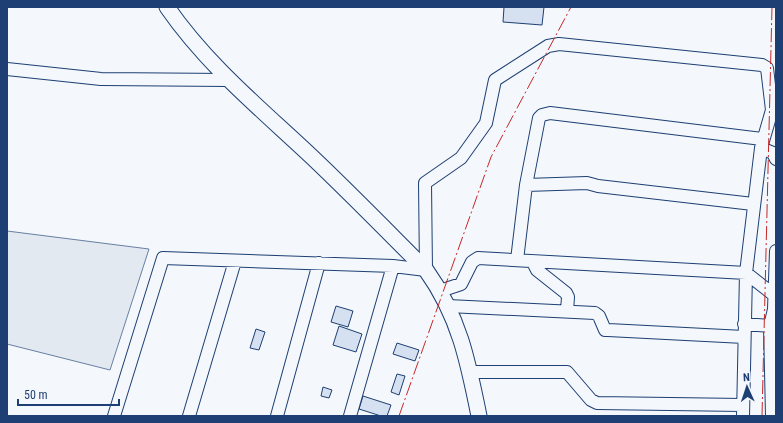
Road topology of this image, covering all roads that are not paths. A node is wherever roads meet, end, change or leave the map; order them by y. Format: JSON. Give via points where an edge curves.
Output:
{"nodes":[{"id":1,"x":167,"y":7,"type":"edge"},
{"id":2,"x":7,"y":69,"type":"edge"},
{"id":3,"x":228,"y":80,"type":"junction"},
{"id":4,"x":774,"y":110,"type":"edge"},
{"id":5,"x":762,"y":144,"type":"junction"},
{"id":6,"x":776,"y":159,"type":"edge"},
{"id":7,"x":526,"y":185,"type":"junction"},
{"id":8,"x":753,"y":204,"type":"junction"},
{"id":9,"x":776,"y":251,"type":"edge"},
{"id":10,"x":517,"y":260,"type":"junction"},
{"id":11,"x":235,"y":261,"type":"junction"},
{"id":12,"x":534,"y":262,"type":"junction"},
{"id":13,"x":319,"y":263,"type":"junction"},
{"id":14,"x":393,"y":266,"type":"junction"},
{"id":15,"x":426,"y":270,"type":"junction"},
{"id":16,"x":746,"y":273,"type":"junction"},
{"id":17,"x":440,"y":291,"type":"junction"},
{"id":18,"x":774,"y":295,"type":"junction"},
{"id":19,"x":448,"y":306,"type":"junction"},
{"id":20,"x":775,"y":309,"type":"edge"},
{"id":21,"x":567,"y":311,"type":"junction"},
{"id":22,"x":744,"y":324,"type":"junction"},
{"id":23,"x":770,"y":326,"type":"junction"},
{"id":24,"x":744,"y":337,"type":"junction"},
{"id":25,"x":470,"y":372,"type":"junction"},
{"id":26,"x":743,"y":410,"type":"edge"},
{"id":27,"x":114,"y":416,"type":"edge"},
{"id":28,"x":190,"y":416,"type":"edge"},
{"id":29,"x":277,"y":416,"type":"edge"},
{"id":30,"x":350,"y":416,"type":"edge"},
{"id":31,"x":479,"y":416,"type":"edge"},
{"id":32,"x":772,"y":416,"type":"edge"}],
"edges":[{"from":1,"to":3,"type":"street"},
{"from":2,"to":3,"type":"street","via":[[101,79]]},
{"from":3,"to":15,"type":"street"},
{"from":4,"to":5,"type":"street"},
{"from":4,"to":15,"type":"street","via":[[765,66],[559,44],[548,46],[495,80],[486,123],[461,158],[425,183]]},
{"from":5,"to":6,"type":"street"},
{"from":5,"to":7,"type":"street","via":[[545,113],[539,118]]},
{"from":5,"to":8,"type":"street"},
{"from":7,"to":8,"type":"street","via":[[586,183]]},
{"from":7,"to":10,"type":"street"},
{"from":8,"to":16,"type":"street"},
{"from":9,"to":18,"type":"street"},
{"from":10,"to":12,"type":"street"},
{"from":10,"to":17,"type":"street","via":[[478,258],[472,262],[461,284]]},
{"from":11,"to":13,"type":"street"},
{"from":11,"to":27,"type":"street","via":[[163,258]]},
{"from":11,"to":28,"type":"street"},
{"from":12,"to":16,"type":"street"},
{"from":12,"to":21,"type":"street","via":[[536,270],[566,293]]},
{"from":13,"to":14,"type":"street"},
{"from":13,"to":29,"type":"street"},
{"from":14,"to":15,"type":"street"},
{"from":14,"to":30,"type":"street"},
{"from":15,"to":17,"type":"street"},
{"from":16,"to":18,"type":"street"},
{"from":16,"to":22,"type":"street"},
{"from":17,"to":19,"type":"street"},
{"from":18,"to":20,"type":"street"},
{"from":19,"to":21,"type":"street"},
{"from":19,"to":25,"type":"street","via":[[461,338]]},
{"from":20,"to":23,"type":"street"},
{"from":21,"to":24,"type":"street","via":[[597,314],[608,330]]},
{"from":22,"to":23,"type":"street"},
{"from":22,"to":24,"type":"street"},
{"from":23,"to":32,"type":"street"},
{"from":24,"to":26,"type":"street"},
{"from":25,"to":26,"type":"street","via":[[567,372],[591,400],[597,403]]},
{"from":25,"to":31,"type":"street"}]}
